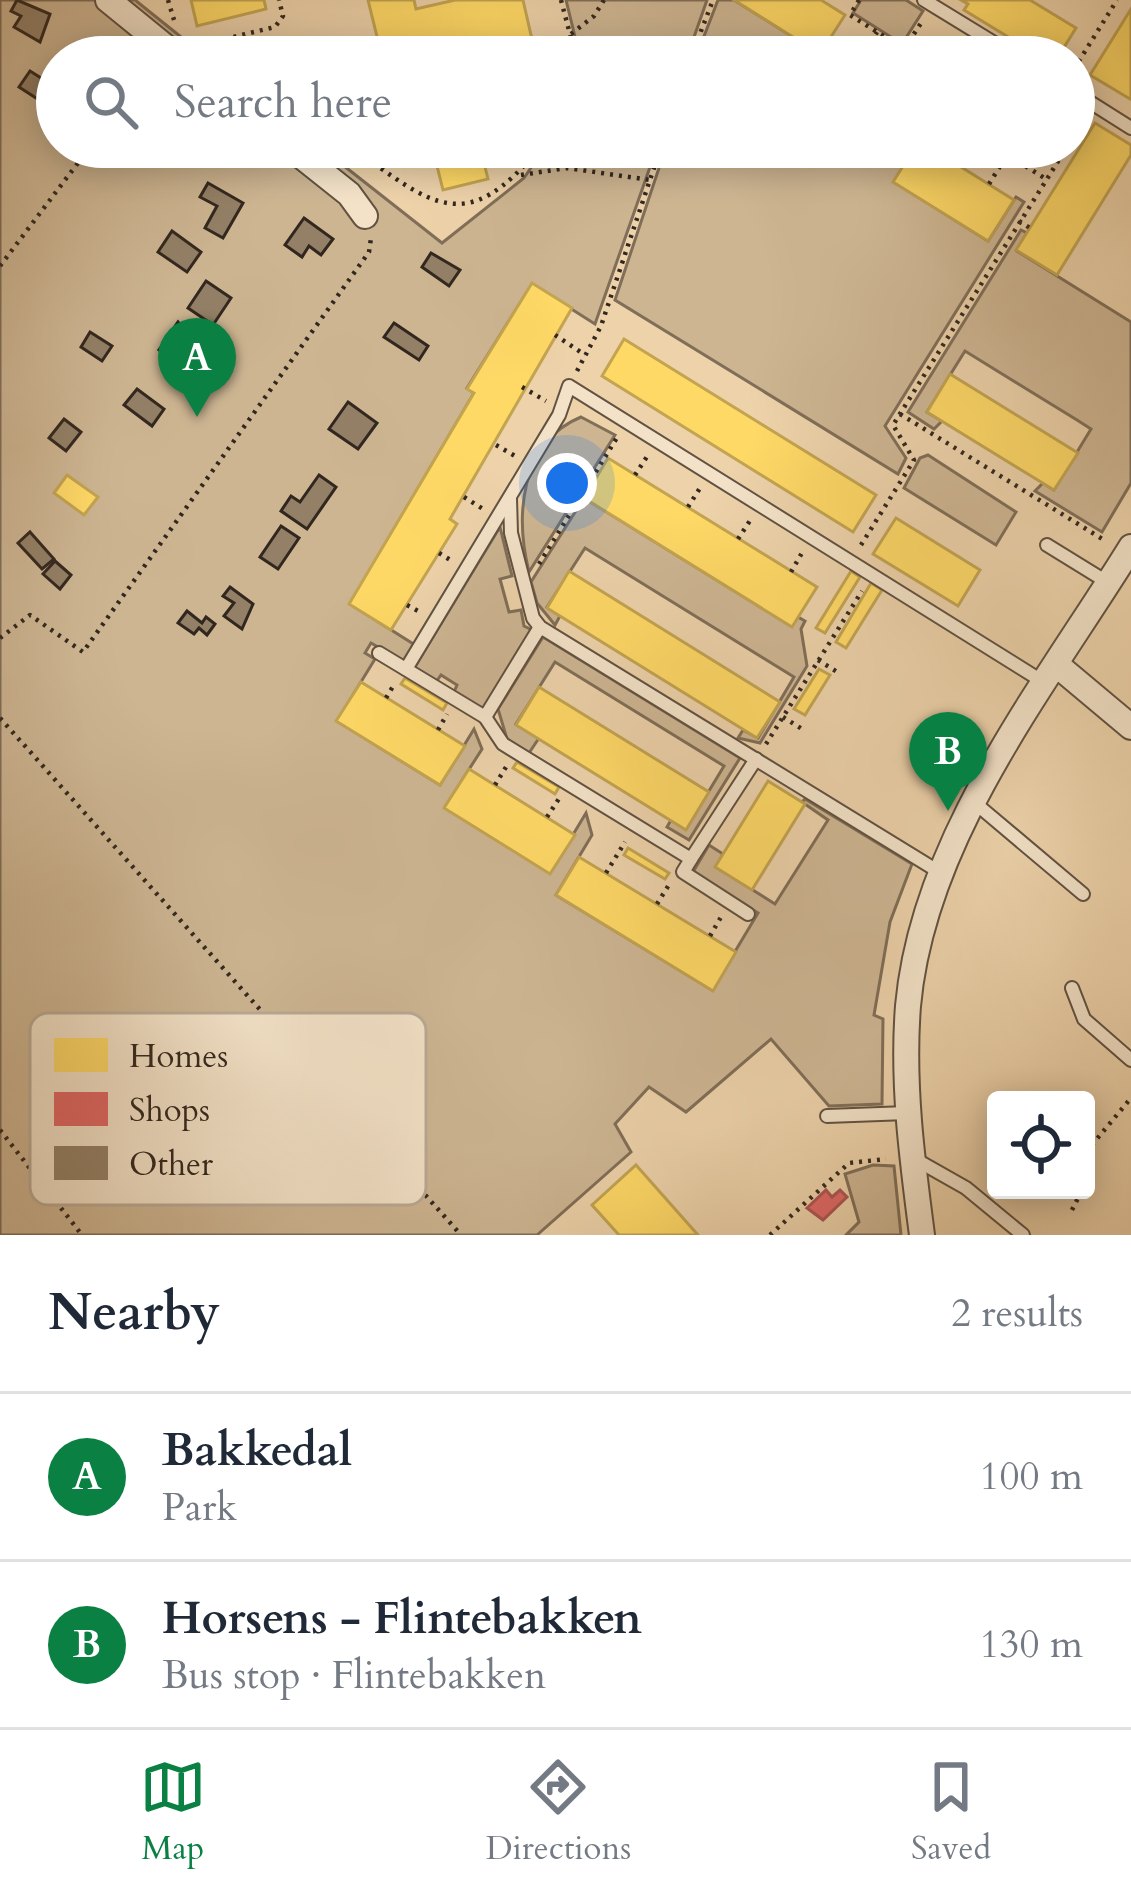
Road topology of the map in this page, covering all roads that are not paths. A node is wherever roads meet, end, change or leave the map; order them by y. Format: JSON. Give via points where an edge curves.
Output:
{"nodes":[{"id":1,"x":108,"y":0,"type":"edge"},
{"id":2,"x":928,"y":3,"type":"edge"},
{"id":3,"x":152,"y":36,"type":"edge"},
{"id":4,"x":982,"y":36,"type":"edge"},
{"id":5,"x":1095,"y":105,"type":"edge"},
{"id":6,"x":1131,"y":128,"type":"edge"},
{"id":7,"x":316,"y":168,"type":"edge"},
{"id":8,"x":365,"y":216,"type":"road end"},
{"id":9,"x":510,"y":498,"type":"junction"},
{"id":10,"x":1047,"y":545,"type":"dead end"},
{"id":11,"x":1129,"y":550,"type":"edge"},
{"id":12,"x":1108,"y":583,"type":"junction"},
{"id":13,"x":540,"y":628,"type":"junction"},
{"id":14,"x":379,"y":653,"type":"dead end"},
{"id":15,"x":406,"y":669,"type":"junction"},
{"id":16,"x":1051,"y":674,"type":"junction"},
{"id":17,"x":485,"y":717,"type":"junction"},
{"id":18,"x":1131,"y":727,"type":"edge"},
{"id":19,"x":756,"y":759,"type":"junction"},
{"id":20,"x":976,"y":803,"type":"junction"},
{"id":21,"x":691,"y":859,"type":"junction"},
{"id":22,"x":941,"y":873,"type":"junction"},
{"id":23,"x":1084,"y":894,"type":"dead end"},
{"id":24,"x":748,"y":914,"type":"dead end"},
{"id":25,"x":1072,"y":988,"type":"dead end"},
{"id":26,"x":1131,"y":1060,"type":"edge"},
{"id":27,"x":908,"y":1113,"type":"junction"},
{"id":28,"x":827,"y":1116,"type":"dead end"},
{"id":29,"x":912,"y":1157,"type":"junction"},
{"id":30,"x":922,"y":1235,"type":"edge"},
{"id":31,"x":1023,"y":1235,"type":"edge"}],
"edges":[{"from":1,"to":3,"type":"street"},
{"from":2,"to":4,"type":"lane"},
{"from":5,"to":6,"type":"lane"},
{"from":7,"to":8,"type":"street"},
{"from":9,"to":13,"type":"lane"},
{"from":9,"to":15,"type":"lane"},
{"from":9,"to":16,"type":"lane","via":[[568,386],[986,646]]},
{"from":10,"to":12,"type":"lane"},
{"from":11,"to":12,"type":"street"},
{"from":12,"to":16,"type":"street"},
{"from":13,"to":17,"type":"lane"},
{"from":13,"to":19,"type":"lane"},
{"from":14,"to":15,"type":"lane"},
{"from":15,"to":17,"type":"lane"},
{"from":16,"to":18,"type":"street"},
{"from":16,"to":20,"type":"street"},
{"from":17,"to":21,"type":"lane","via":[[502,744]]},
{"from":19,"to":21,"type":"lane"},
{"from":19,"to":22,"type":"lane"},
{"from":20,"to":22,"type":"street"},
{"from":20,"to":23,"type":"lane"},
{"from":21,"to":24,"type":"lane","via":[[682,872]]},
{"from":22,"to":27,"type":"street","via":[[908,1002]]},
{"from":25,"to":26,"type":"lane","via":[[1084,1019]]},
{"from":27,"to":28,"type":"lane"},
{"from":27,"to":29,"type":"street"},
{"from":29,"to":30,"type":"street"},
{"from":29,"to":31,"type":"lane"}]}
